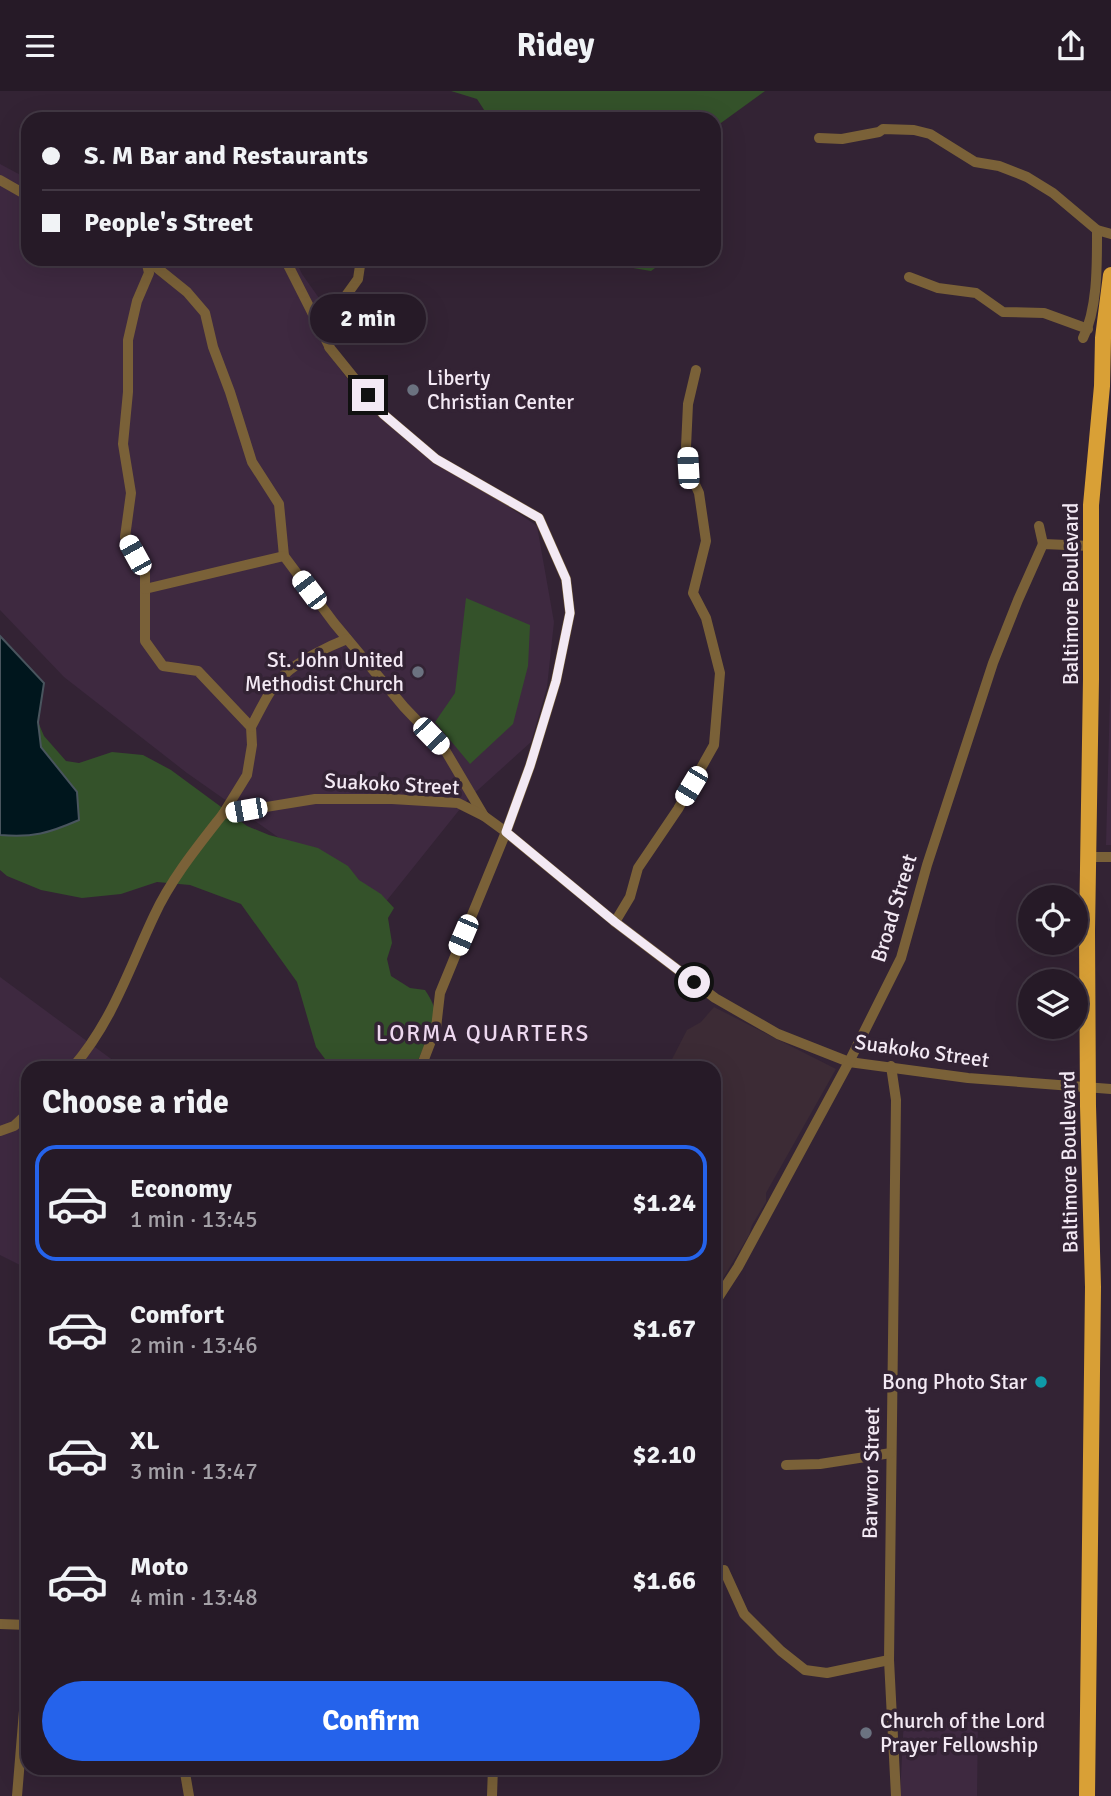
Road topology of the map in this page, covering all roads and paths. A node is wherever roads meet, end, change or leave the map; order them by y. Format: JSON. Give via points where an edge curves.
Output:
{"nodes":[{"id":1,"x":819,"y":138,"type":"dead end"},
{"id":2,"x":0,"y":180,"type":"edge"},
{"id":3,"x":21,"y":192,"type":"edge"},
{"id":4,"x":1097,"y":230,"type":"junction"},
{"id":5,"x":1111,"y":234,"type":"edge"},
{"id":6,"x":148,"y":266,"type":"edge"},
{"id":7,"x":155,"y":266,"type":"edge"},
{"id":8,"x":289,"y":266,"type":"edge"},
{"id":9,"x":360,"y":266,"type":"edge"},
{"id":10,"x":1111,"y":275,"type":"edge"},
{"id":11,"x":909,"y":277,"type":"dead end"},
{"id":12,"x":330,"y":347,"type":"junction"},
{"id":13,"x":696,"y":370,"type":"dead end"},
{"id":14,"x":1107,"y":389,"type":"edge"},
{"id":15,"x":1039,"y":526,"type":"dead end"},
{"id":16,"x":1043,"y":544,"type":"junction"},
{"id":17,"x":1091,"y":546,"type":"junction"},
{"id":18,"x":284,"y":556,"type":"junction"},
{"id":19,"x":145,"y":589,"type":"junction"},
{"id":20,"x":347,"y":639,"type":"junction"},
{"id":21,"x":251,"y":727,"type":"junction"},
{"id":22,"x":223,"y":814,"type":"junction"},
{"id":23,"x":484,"y":816,"type":"junction"},
{"id":24,"x":506,"y":832,"type":"junction"},
{"id":25,"x":1090,"y":857,"type":"junction"},
{"id":26,"x":1111,"y":857,"type":"edge"},
{"id":27,"x":615,"y":922,"type":"junction"},
{"id":28,"x":77,"y":1061,"type":"edge"},
{"id":29,"x":423,"y":1061,"type":"edge"},
{"id":30,"x":849,"y":1062,"type":"junction"},
{"id":31,"x":891,"y":1066,"type":"junction"},
{"id":32,"x":1088,"y":1087,"type":"junction"},
{"id":33,"x":1111,"y":1089,"type":"edge"},
{"id":34,"x":21,"y":1120,"type":"edge"},
{"id":35,"x":0,"y":1131,"type":"edge"},
{"id":36,"x":721,"y":1293,"type":"edge"},
{"id":37,"x":891,"y":1453,"type":"junction"},
{"id":38,"x":786,"y":1465,"type":"dead end"},
{"id":39,"x":724,"y":1570,"type":"dead end"},
{"id":40,"x":0,"y":1624,"type":"edge"},
{"id":41,"x":21,"y":1625,"type":"edge"},
{"id":42,"x":889,"y":1660,"type":"junction"},
{"id":43,"x":21,"y":1747,"type":"edge"},
{"id":44,"x":185,"y":1775,"type":"edge"},
{"id":45,"x":493,"y":1775,"type":"edge"},
{"id":46,"x":17,"y":1796,"type":"edge"},
{"id":47,"x":189,"y":1796,"type":"edge"},
{"id":48,"x":492,"y":1796,"type":"edge"},
{"id":49,"x":896,"y":1796,"type":"edge"},
{"id":50,"x":1087,"y":1796,"type":"edge"}],
"edges":[{"from":1,"to":4,"type":"street","via":[[842,139],[883,129],[930,134],[975,162],[1027,177],[1054,193]]},
{"from":2,"to":3,"type":"street"},
{"from":4,"to":5,"type":"street"},
{"from":4,"to":11,"type":"street","via":[[1097,277],[1086,333],[1044,313],[1003,312],[976,293],[938,288]]},
{"from":6,"to":19,"type":"street","via":[[128,340],[123,445],[131,493],[124,537],[145,573]]},
{"from":7,"to":18,"type":"street","via":[[205,313],[252,462],[279,504]]},
{"from":8,"to":12,"type":"street"},
{"from":9,"to":12,"type":"street","via":[[358,279],[335,311]]},
{"from":10,"to":14,"type":"highway","name":"Baltimore Boulevard","via":[[1103,338]]},
{"from":12,"to":24,"type":"street","via":[[383,414],[436,459],[539,518],[566,579],[570,613],[556,681]]},
{"from":13,"to":27,"type":"street","via":[[688,404],[688,468],[699,493],[706,541],[693,593],[706,618],[720,673],[714,745],[638,869],[630,897]]},
{"from":14,"to":17,"type":"highway","name":"Baltimore Boulevard","via":[[1091,505]]},
{"from":15,"to":16,"type":"street"},
{"from":16,"to":17,"type":"street"},
{"from":16,"to":30,"type":"street","name":"Broad Street","via":[[993,663],[901,958]]},
{"from":17,"to":25,"type":"highway","name":"Baltimore Boulevard"},
{"from":18,"to":19,"type":"street"},
{"from":18,"to":20,"type":"street"},
{"from":19,"to":21,"type":"street","via":[[145,641],[163,666],[198,671]]},
{"from":20,"to":21,"type":"street","via":[[285,673]]},
{"from":20,"to":23,"type":"street","via":[[445,750]]},
{"from":21,"to":22,"type":"street","via":[[247,775]]},
{"from":22,"to":23,"type":"street","name":"Suakoko Street","via":[[315,799],[392,799],[458,803]]},
{"from":22,"to":28,"type":"street","via":[[191,854],[155,914],[119,998]]},
{"from":23,"to":24,"type":"street","name":"Suakoko Street"},
{"from":24,"to":27,"type":"street","name":"Suakoko Street"},
{"from":24,"to":29,"type":"street","via":[[440,993],[436,1028]]},
{"from":25,"to":26,"type":"street"},
{"from":25,"to":32,"type":"highway","name":"Baltimore Boulevard"},
{"from":27,"to":30,"type":"street","name":"Suakoko Street","via":[[715,998],[778,1034]]},
{"from":30,"to":31,"type":"street","name":"Suakoko Street"},
{"from":30,"to":36,"type":"street","name":"Broad Street"},
{"from":31,"to":32,"type":"street","name":"Suakoko Street","via":[[968,1078]]},
{"from":31,"to":37,"type":"street","name":"Barwror Street","via":[[895,1100]]},
{"from":32,"to":33,"type":"street","name":"Suakoko Street"},
{"from":32,"to":50,"type":"highway","name":"Baltimore Boulevard","via":[[1093,1287]]},
{"from":34,"to":35,"type":"street"},
{"from":37,"to":38,"type":"street"},
{"from":37,"to":42,"type":"street","name":"Barwror Street"},
{"from":39,"to":42,"type":"street","via":[[744,1614],[805,1670],[827,1673]]},
{"from":40,"to":41,"type":"street"},
{"from":42,"to":49,"type":"street","name":"Barwror Street"},
{"from":43,"to":46,"type":"street"},
{"from":44,"to":47,"type":"street"},
{"from":45,"to":48,"type":"street"}]}
